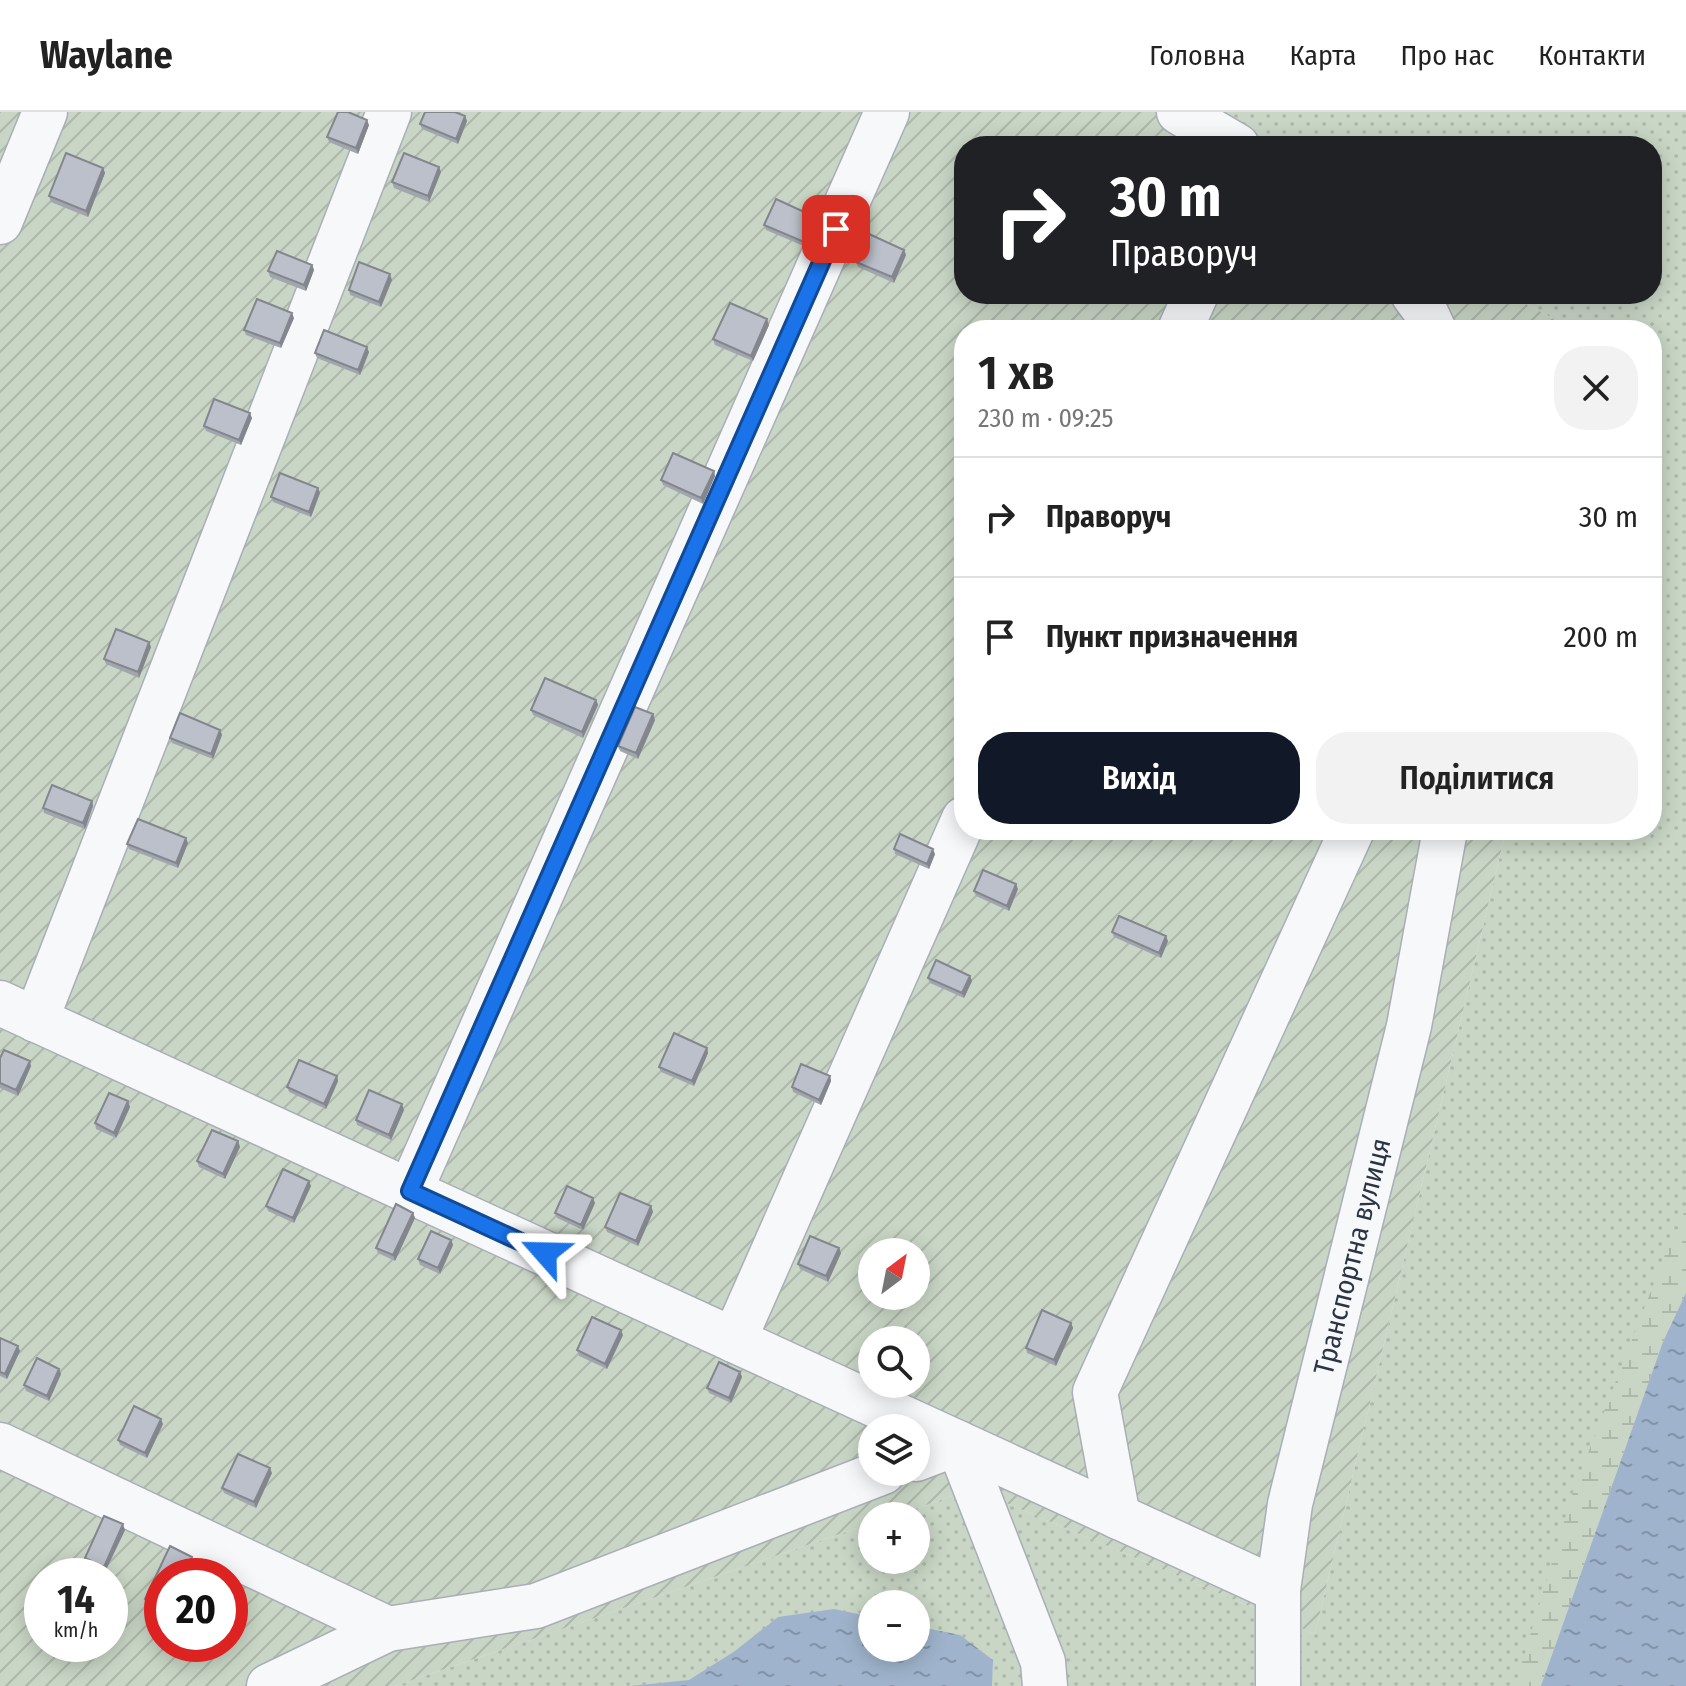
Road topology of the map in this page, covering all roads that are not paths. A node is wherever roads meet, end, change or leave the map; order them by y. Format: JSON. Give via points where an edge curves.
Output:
{"nodes":[{"id":1,"x":45,"y":112,"type":"edge"},
{"id":2,"x":389,"y":112,"type":"edge"},
{"id":3,"x":887,"y":112,"type":"edge"},
{"id":4,"x":1179,"y":112,"type":"edge"},
{"id":5,"x":1220,"y":136,"type":"edge"},
{"id":6,"x":0,"y":222,"type":"edge"},
{"id":7,"x":955,"y":840,"type":"edge"},
{"id":8,"x":1347,"y":840,"type":"edge"},
{"id":9,"x":1443,"y":840,"type":"edge"},
{"id":10,"x":18,"y":1012,"type":"edge"},
{"id":11,"x":410,"y":1191,"type":"junction"},
{"id":12,"x":734,"y":1340,"type":"junction"},
{"id":13,"x":958,"y":1443,"type":"junction"},
{"id":14,"x":0,"y":1445,"type":"edge"},
{"id":15,"x":930,"y":1454,"type":"edge"},
{"id":16,"x":858,"y":1482,"type":"edge"},
{"id":17,"x":1118,"y":1517,"type":"junction"},
{"id":18,"x":1278,"y":1590,"type":"junction"},
{"id":19,"x":388,"y":1629,"type":"junction"},
{"id":20,"x":269,"y":1686,"type":"edge"},
{"id":21,"x":1045,"y":1686,"type":"edge"},
{"id":22,"x":1278,"y":1686,"type":"edge"}],
"edges":[{"from":1,"to":6,"type":"street"},
{"from":2,"to":10,"type":"street"},
{"from":3,"to":11,"type":"street"},
{"from":4,"to":5,"type":"street"},
{"from":7,"to":12,"type":"street"},
{"from":8,"to":17,"type":"street","via":[[1095,1392]]},
{"from":9,"to":18,"type":"street","name":"Транспортна вулиця","via":[[1409,1026],[1297,1475]]},
{"from":10,"to":11,"type":"street"},
{"from":11,"to":12,"type":"street"},
{"from":12,"to":13,"type":"street"},
{"from":13,"to":15,"type":"street"},
{"from":13,"to":17,"type":"street"},
{"from":13,"to":21,"type":"street","via":[[1043,1662]]},
{"from":14,"to":19,"type":"street"},
{"from":16,"to":19,"type":"street","via":[[536,1606]]},
{"from":17,"to":18,"type":"street"},
{"from":18,"to":22,"type":"street","name":"Транспортна вулиця"},
{"from":19,"to":20,"type":"street"}]}
